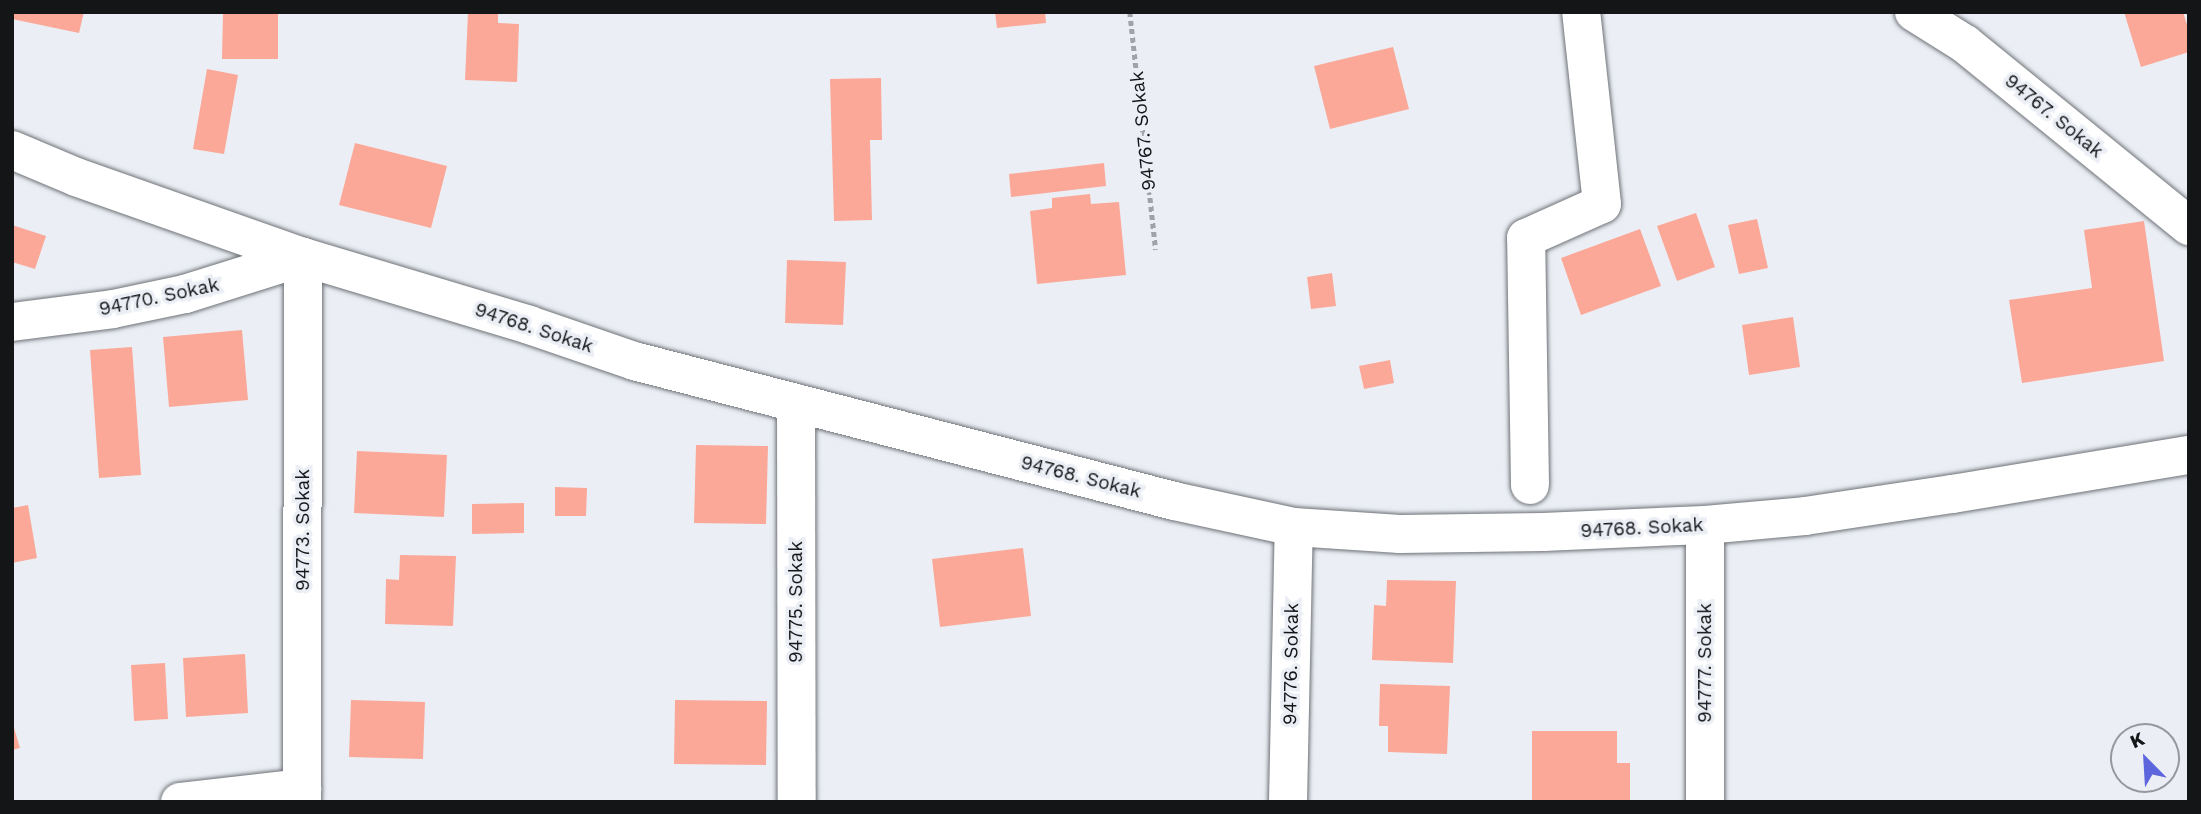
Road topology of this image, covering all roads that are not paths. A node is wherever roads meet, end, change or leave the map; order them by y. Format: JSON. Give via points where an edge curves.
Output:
{"nodes":[{"id":1,"x":1581,"y":12,"type":"edge"},
{"id":2,"x":1914,"y":12,"type":"edge"},
{"id":3,"x":12,"y":150,"type":"edge"},
{"id":4,"x":2189,"y":226,"type":"edge"},
{"id":5,"x":303,"y":257,"type":"junction"},
{"id":6,"x":12,"y":322,"type":"edge"},
{"id":7,"x":796,"y":403,"type":"junction"},
{"id":8,"x":2189,"y":455,"type":"edge"},
{"id":9,"x":1530,"y":485,"type":"dead end"},
{"id":10,"x":1705,"y":525,"type":"junction"},
{"id":11,"x":1294,"y":527,"type":"junction"},
{"id":12,"x":302,"y":795,"type":"edge"},
{"id":13,"x":180,"y":802,"type":"edge"},
{"id":14,"x":797,"y":802,"type":"edge"},
{"id":15,"x":1288,"y":802,"type":"edge"},
{"id":16,"x":1705,"y":802,"type":"edge"}],
"edges":[{"from":1,"to":9,"type":"street","via":[[1602,204],[1526,238]]},
{"from":2,"to":4,"type":"street","name":"94767. Sokak","via":[[1965,44]]},
{"from":3,"to":5,"type":"street","name":"94768. Sokak"},
{"from":5,"to":6,"type":"street","name":"94770. Sokak","via":[[185,294]]},
{"from":5,"to":7,"type":"street","name":"94768. Sokak","via":[[634,361]]},
{"from":5,"to":12,"type":"street","name":"94773. Sokak"},
{"from":7,"to":11,"type":"street","name":"94768. Sokak","via":[[1174,501]]},
{"from":7,"to":14,"type":"street","name":"94775. Sokak"},
{"from":8,"to":10,"type":"street","name":"94768. Sokak","via":[[1805,516]]},
{"from":10,"to":11,"type":"street","name":"94768. Sokak","via":[[1413,534]]},
{"from":10,"to":16,"type":"street","name":"94777. Sokak"},
{"from":11,"to":15,"type":"street","name":"94776. Sokak"},
{"from":12,"to":13,"type":"street"}]}
